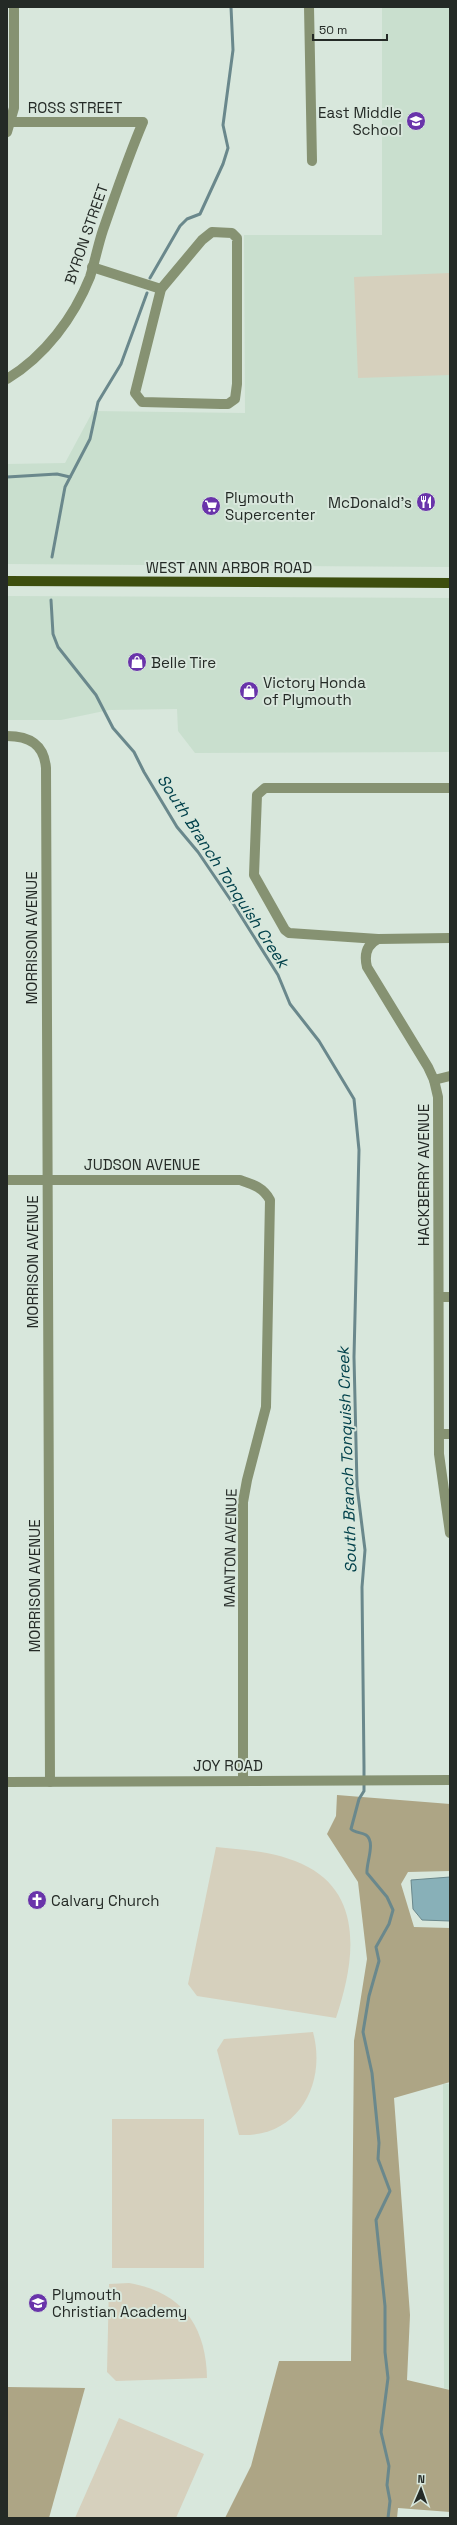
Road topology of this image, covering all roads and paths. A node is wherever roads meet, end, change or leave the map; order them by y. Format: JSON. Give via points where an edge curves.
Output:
{"nodes":[{"id":1,"x":14,"y":7,"type":"edge"},
{"id":2,"x":309,"y":7,"type":"edge"},
{"id":3,"x":9,"y":122,"type":"edge"},
{"id":4,"x":143,"y":122,"type":"joint"},
{"id":5,"x":7,"y":132,"type":"edge"},
{"id":6,"x":312,"y":161,"type":"dead end"},
{"id":7,"x":92,"y":267,"type":"junction"},
{"id":8,"x":161,"y":289,"type":"junction"},
{"id":9,"x":7,"y":379,"type":"edge"},
{"id":10,"x":7,"y":581,"type":"edge"},
{"id":11,"x":450,"y":583,"type":"edge"},
{"id":12,"x":7,"y":736,"type":"edge"},
{"id":13,"x":450,"y":788,"type":"edge"},
{"id":14,"x":450,"y":938,"type":"edge"},
{"id":15,"x":378,"y":939,"type":"junction"},
{"id":16,"x":450,"y":1076,"type":"edge"},
{"id":17,"x":434,"y":1080,"type":"junction"},
{"id":18,"x":7,"y":1180,"type":"edge"},
{"id":19,"x":47,"y":1180,"type":"junction"},
{"id":20,"x":270,"y":1200,"type":"joint"},
{"id":21,"x":439,"y":1296,"type":"junction"},
{"id":22,"x":450,"y":1297,"type":"edge"},
{"id":23,"x":445,"y":1434,"type":"edge"},
{"id":24,"x":450,"y":1533,"type":"edge"},
{"id":25,"x":243,"y":1780,"type":"junction"},
{"id":26,"x":450,"y":1780,"type":"edge"},
{"id":27,"x":7,"y":1782,"type":"edge"},
{"id":28,"x":50,"y":1782,"type":"junction"}],
"edges":[{"from":1,"to":3,"type":"street","via":[[14,108]]},
{"from":2,"to":6,"type":"street"},
{"from":3,"to":4,"type":"street","name":"ROSS STREET"},
{"from":3,"to":5,"type":"street"},
{"from":4,"to":7,"type":"street","name":"BYRON STREET","via":[[129,153]]},
{"from":7,"to":8,"type":"street"},
{"from":7,"to":9,"type":"street","name":"BYRON STREET","via":[[75,305],[60,330],[31,361]]},
{"from":8,"to":8,"type":"street","via":[[207,234],[232,233],[237,238],[237,384],[232,402],[142,402],[136,398],[136,384]]},
{"from":10,"to":11,"type":"main road","name":"WEST ANN ARBOR ROAD"},
{"from":12,"to":19,"type":"street","name":"MORRISON AVENUE","via":[[24,737],[38,745],[44,755],[46,768]]},
{"from":13,"to":15,"type":"street","via":[[274,787],[265,788],[257,795],[254,875],[285,930],[295,934]]},
{"from":14,"to":15,"type":"street"},
{"from":15,"to":17,"type":"street","name":"HACKBERRY AVENUE","via":[[368,948],[365,960],[367,966]]},
{"from":16,"to":17,"type":"street"},
{"from":17,"to":21,"type":"street","name":"HACKBERRY AVENUE","via":[[438,1097]]},
{"from":18,"to":19,"type":"street","name":"JUDSON AVENUE"},
{"from":19,"to":20,"type":"street","name":"JUDSON AVENUE","via":[[240,1180],[266,1192]]},
{"from":19,"to":28,"type":"street","name":"MORRISON AVENUE"},
{"from":20,"to":25,"type":"street","name":"MANTON AVENUE","via":[[266,1407],[243,1502]]},
{"from":21,"to":22,"type":"street"},
{"from":21,"to":23,"type":"street","name":"HACKBERRY AVENUE"},
{"from":23,"to":24,"type":"street","name":"HACKBERRY AVENUE","via":[[441,1470]]},
{"from":25,"to":26,"type":"street","name":"JOY ROAD"},
{"from":25,"to":28,"type":"street","name":"JOY ROAD"},
{"from":27,"to":28,"type":"street","name":"JOY ROAD"}]}
